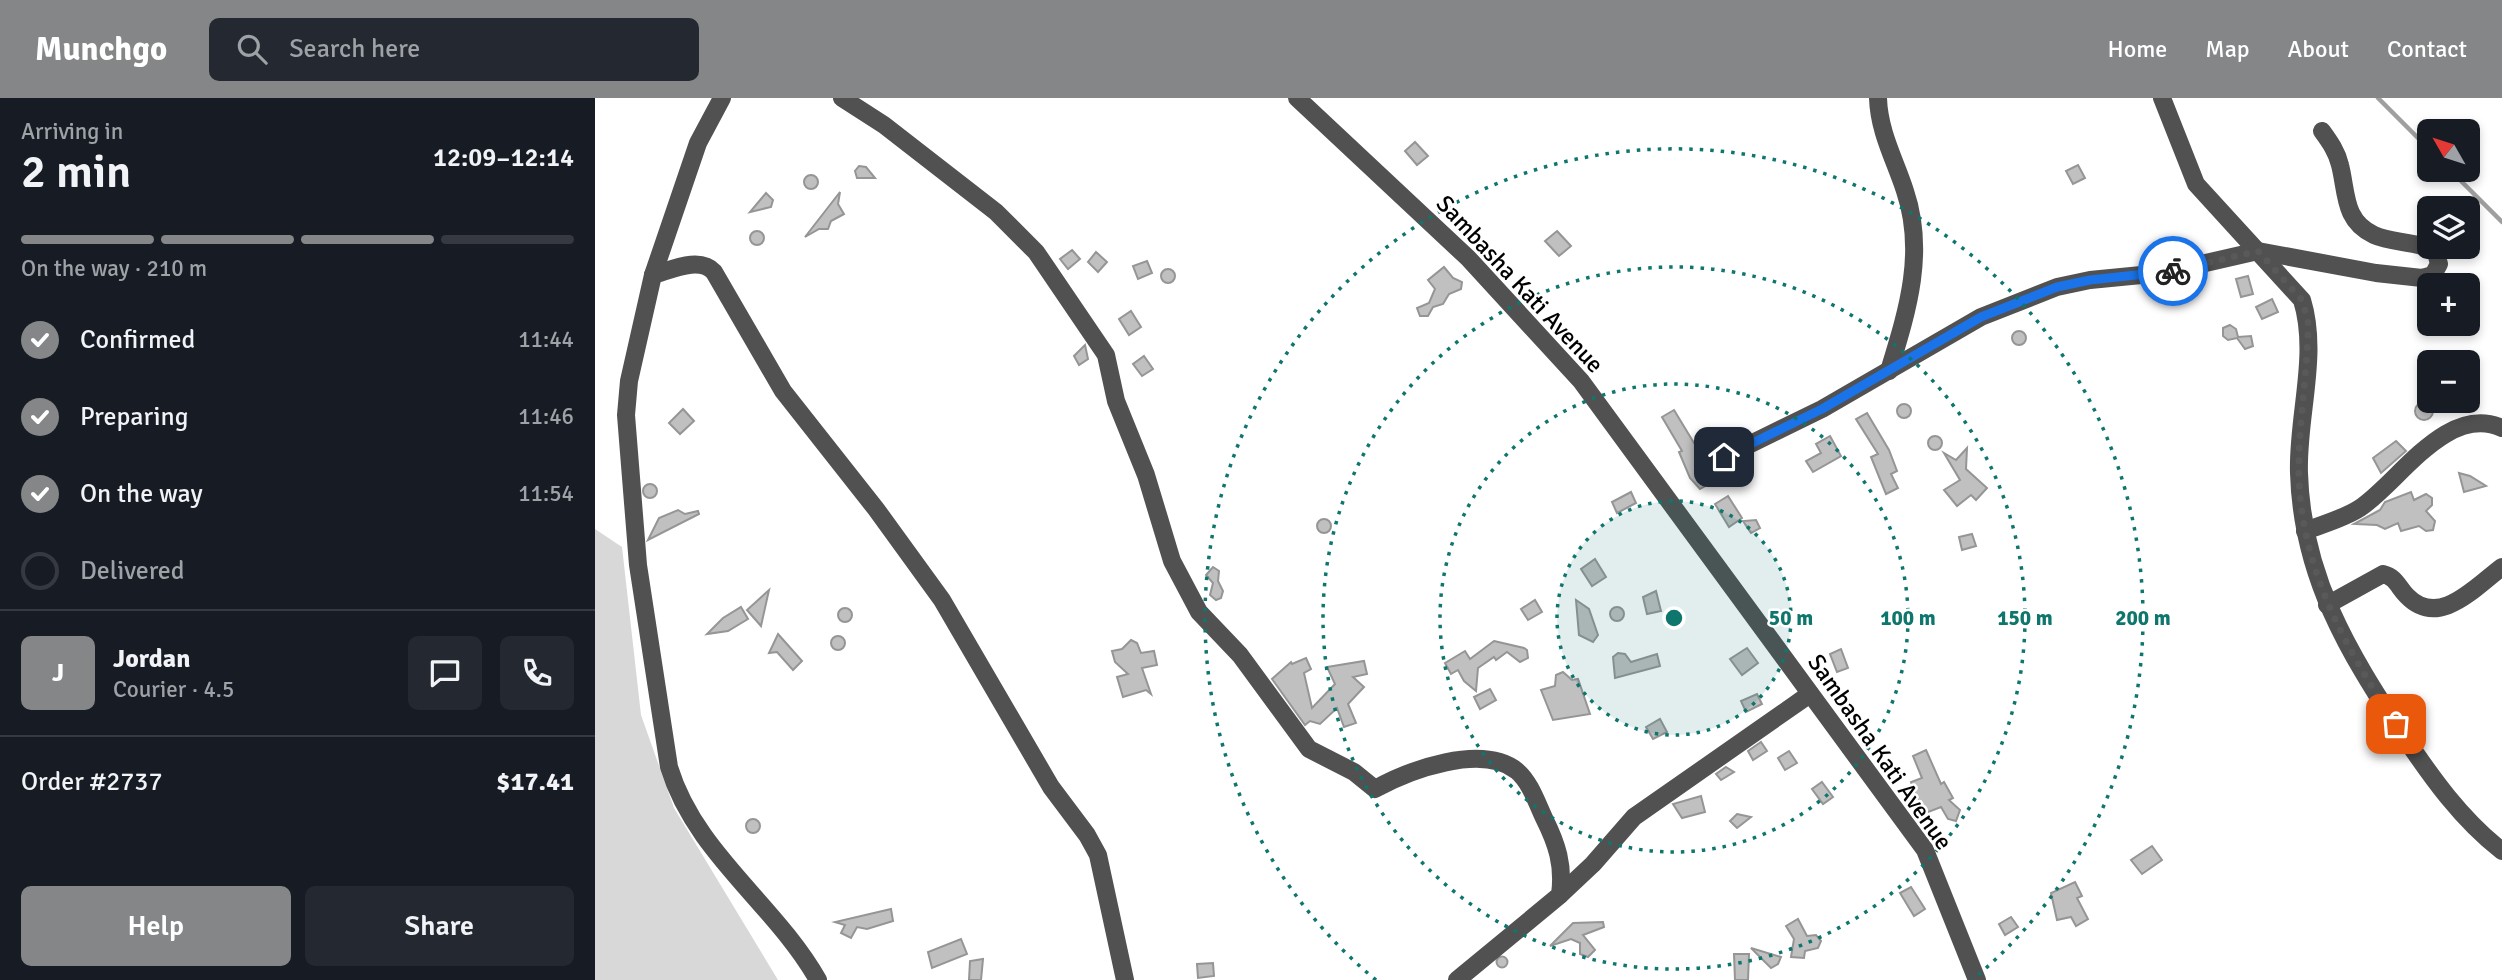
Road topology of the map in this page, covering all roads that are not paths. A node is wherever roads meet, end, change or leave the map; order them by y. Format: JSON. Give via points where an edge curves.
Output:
{"nodes":[{"id":1,"x":722,"y":98,"type":"edge"},
{"id":2,"x":842,"y":98,"type":"edge"},
{"id":3,"x":1297,"y":98,"type":"edge"},
{"id":4,"x":1878,"y":98,"type":"edge"},
{"id":5,"x":2162,"y":98,"type":"edge"},
{"id":6,"x":2322,"y":131,"type":"dead end"},
{"id":7,"x":2258,"y":251,"type":"junction"},
{"id":8,"x":653,"y":275,"type":"junction"},
{"id":9,"x":1889,"y":372,"type":"junction"},
{"id":10,"x":2502,"y":428,"type":"edge"},
{"id":11,"x":1724,"y":457,"type":"dead end"},
{"id":12,"x":2305,"y":531,"type":"junction"},
{"id":13,"x":2502,"y":567,"type":"edge"},
{"id":14,"x":2326,"y":605,"type":"junction"},
{"id":15,"x":1810,"y":694,"type":"junction"},
{"id":16,"x":2502,"y":851,"type":"edge"},
{"id":17,"x":1560,"y":895,"type":"junction"},
{"id":18,"x":818,"y":980,"type":"edge"},
{"id":19,"x":1125,"y":980,"type":"edge"},
{"id":20,"x":1457,"y":980,"type":"edge"},
{"id":21,"x":1977,"y":980,"type":"edge"}],
"edges":[{"from":1,"to":8,"type":"street","via":[[698,143]]},
{"from":2,"to":17,"type":"street","via":[[884,124],[996,212],[1036,252],[1107,355],[1116,401],[1186,591],[1240,655],[1299,738],[1309,749],[1355,772],[1375,789],[1403,773],[1432,765],[1488,760],[1519,772],[1554,838],[1563,875]]},
{"from":3,"to":15,"type":"street","name":"Sambasha Kati Avenue","via":[[1468,258],[1558,353]]},
{"from":4,"to":9,"type":"street","via":[[1883,133],[1913,219],[1915,254],[1913,286]]},
{"from":5,"to":7,"type":"street","via":[[2196,184]]},
{"from":6,"to":7,"type":"street","via":[[2340,163],[2344,196],[2359,224],[2373,235],[2427,247],[2436,253],[2439,264],[2433,275],[2422,278],[2376,274]]},
{"from":7,"to":9,"type":"street","via":[[2162,273],[2057,287],[1981,317]]},
{"from":7,"to":12,"type":"street","via":[[2302,300],[2308,321],[2299,458]]},
{"from":8,"to":18,"type":"street","via":[[629,382],[627,443],[638,565],[669,767],[685,809],[729,869],[796,946]]},
{"from":8,"to":19,"type":"street","via":[[697,264],[715,272],[783,391],[942,600],[1051,787],[1098,855]]},
{"from":9,"to":11,"type":"street"},
{"from":10,"to":12,"type":"street","via":[[2474,422],[2449,433],[2412,459],[2361,507]]},
{"from":12,"to":14,"type":"street"},
{"from":13,"to":14,"type":"street","via":[[2447,608],[2418,604],[2383,574]]},
{"from":14,"to":16,"type":"street","via":[[2367,681],[2425,767],[2471,825]]},
{"from":15,"to":17,"type":"street","via":[[1634,817]]},
{"from":15,"to":21,"type":"street","name":"Sambasha Kati Avenue","via":[[1925,850]]},
{"from":17,"to":20,"type":"street"}]}
